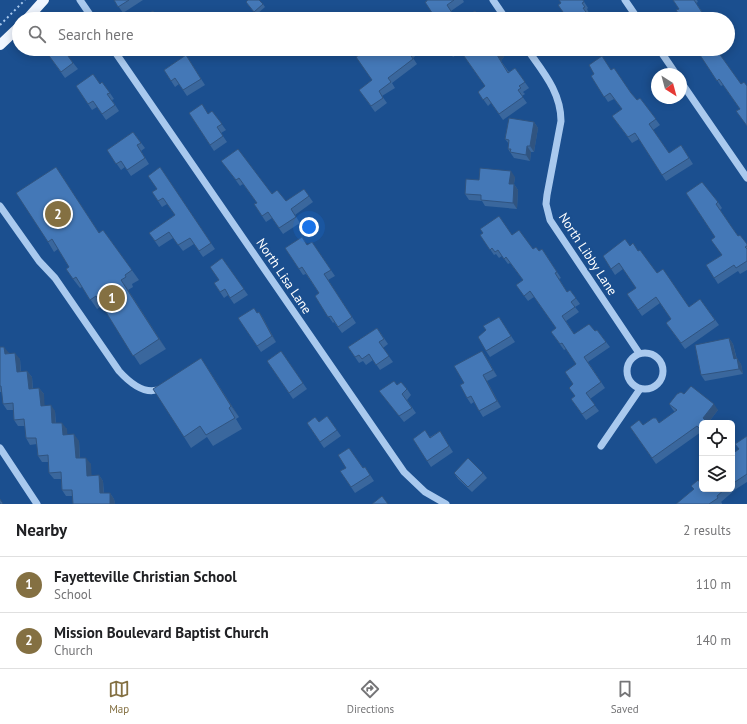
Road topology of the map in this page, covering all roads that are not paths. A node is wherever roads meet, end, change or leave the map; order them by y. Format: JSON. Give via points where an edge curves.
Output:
{"nodes":[{"id":1,"x":44,"y":0,"type":"edge"},
{"id":2,"x":80,"y":0,"type":"edge"},
{"id":3,"x":493,"y":0,"type":"edge"},
{"id":4,"x":625,"y":0,"type":"edge"},
{"id":5,"x":33,"y":12,"type":"edge"},
{"id":6,"x":88,"y":12,"type":"edge"},
{"id":7,"x":501,"y":12,"type":"edge"},
{"id":8,"x":633,"y":12,"type":"edge"},
{"id":9,"x":12,"y":34,"type":"edge"},
{"id":10,"x":0,"y":45,"type":"edge"},
{"id":11,"x":119,"y":56,"type":"edge"},
{"id":12,"x":532,"y":56,"type":"edge"},
{"id":13,"x":663,"y":56,"type":"edge"},
{"id":14,"x":672,"y":68,"type":"edge"},
{"id":15,"x":687,"y":91,"type":"edge"},
{"id":16,"x":747,"y":178,"type":"edge"},
{"id":17,"x":0,"y":206,"type":"edge"},
{"id":18,"x":639,"y":353,"type":"junction"},
{"id":19,"x":172,"y":382,"type":"edge"},
{"id":20,"x":640,"y":389,"type":"junction"},
{"id":21,"x":600,"y":446,"type":"dead end"},
{"id":22,"x":0,"y":448,"type":"edge"},
{"id":23,"x":37,"y":504,"type":"edge"},
{"id":24,"x":446,"y":504,"type":"edge"}],
"edges":[{"from":1,"to":5,"type":"main road"},
{"from":2,"to":6,"type":"street"},
{"from":3,"to":7,"type":"street"},
{"from":4,"to":8,"type":"street"},
{"from":9,"to":10,"type":"main road"},
{"from":11,"to":24,"type":"street","name":"North Lisa Lane","via":[[404,472],[425,492]]},
{"from":12,"to":18,"type":"street","name":"North Libby Lane","via":[[556,92],[561,111],[546,204],[550,220]]},
{"from":13,"to":14,"type":"street"},
{"from":15,"to":16,"type":"street"},
{"from":17,"to":19,"type":"street","via":[[39,261],[55,278],[119,371],[136,386],[152,391]]},
{"from":18,"to":20,"type":"street","via":[[630,360],[626,372],[630,382]]},
{"from":18,"to":20,"type":"street","via":[[656,355],[664,370],[656,385]]},
{"from":20,"to":21,"type":"street"},
{"from":22,"to":23,"type":"street"}]}
